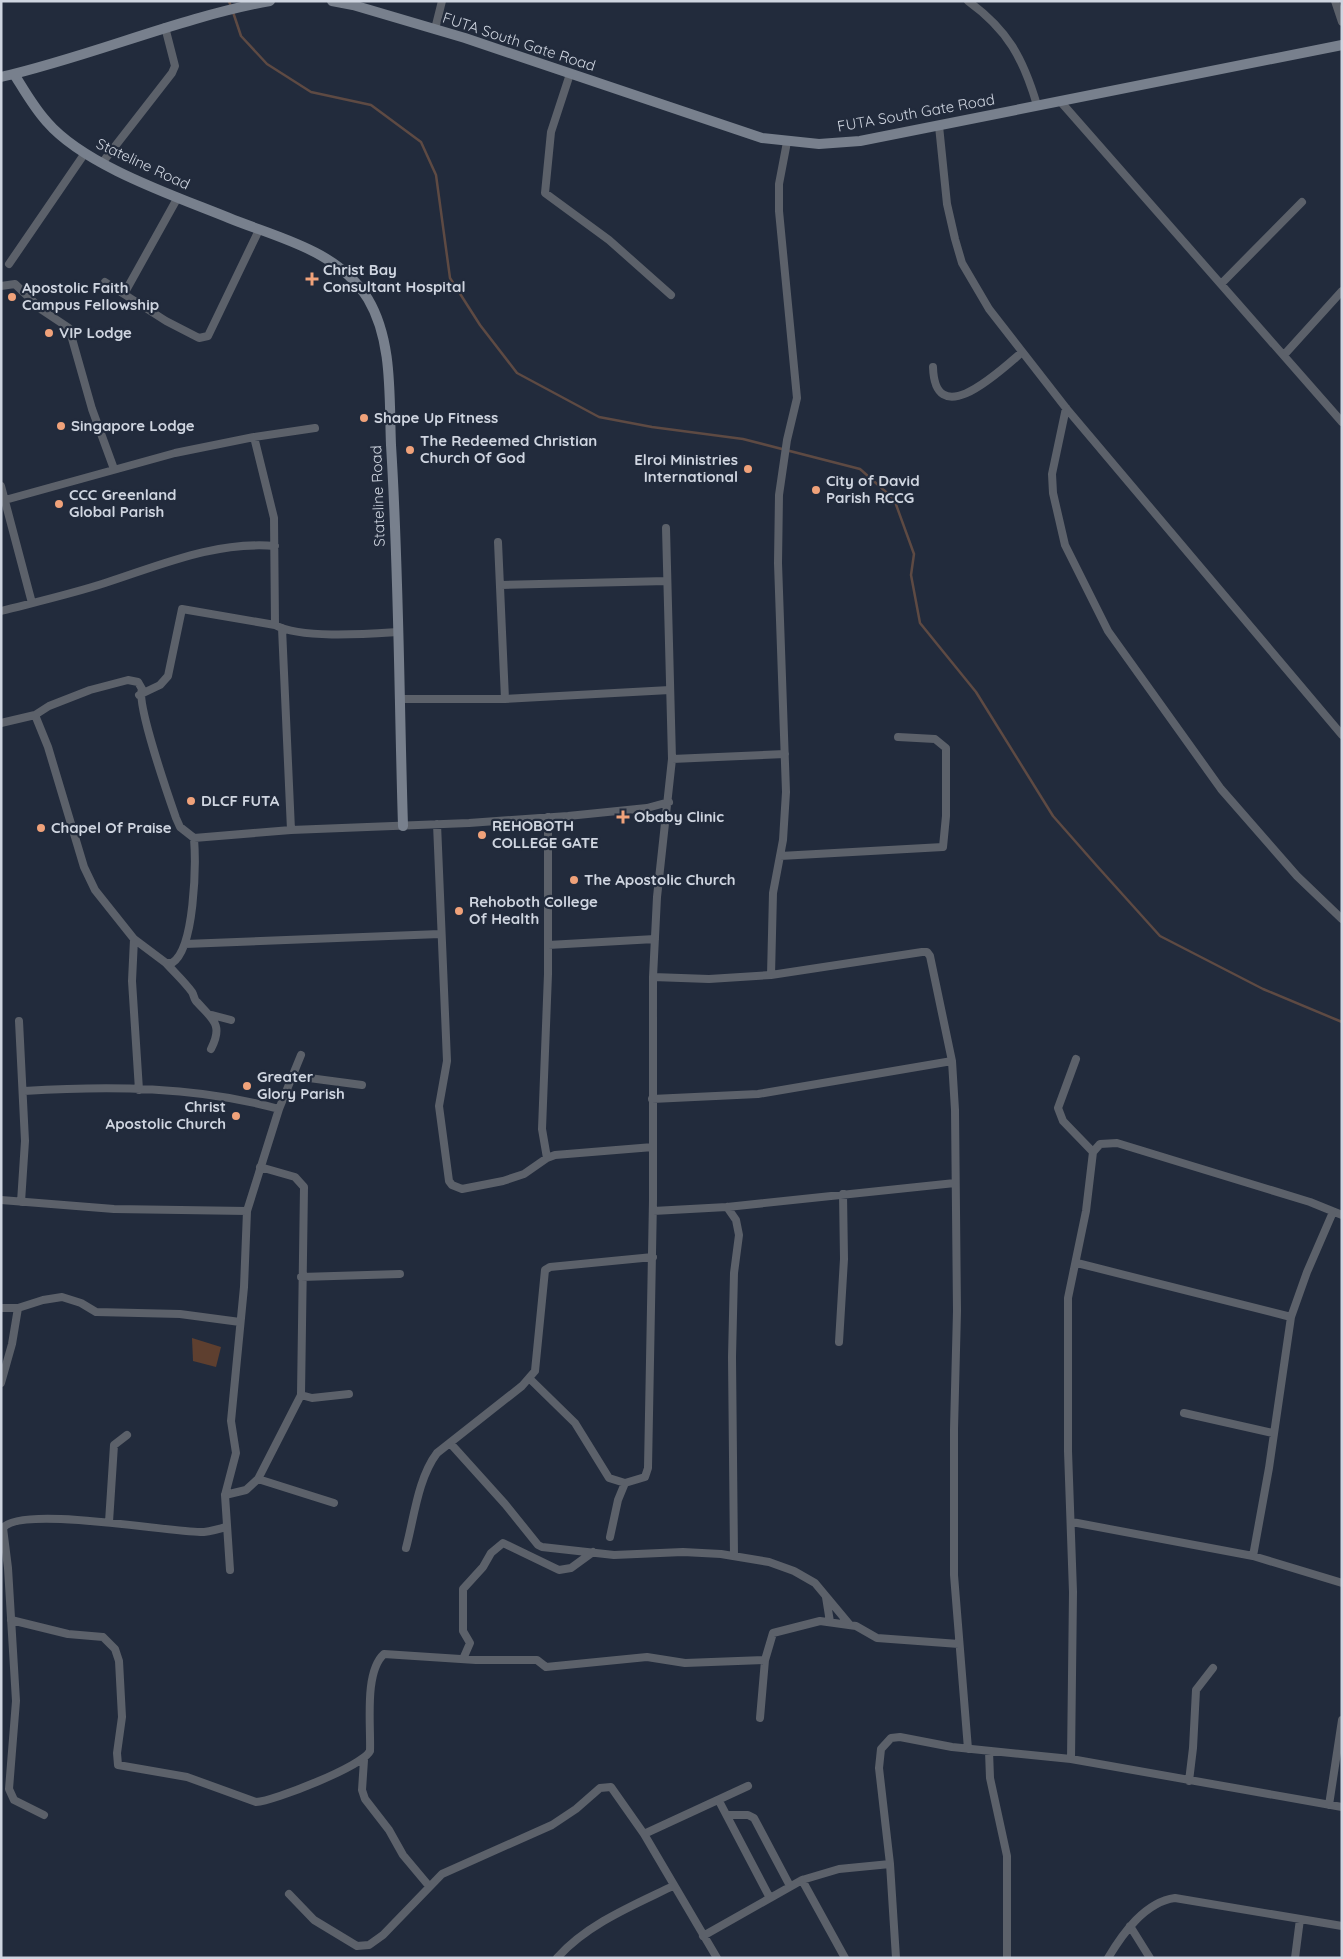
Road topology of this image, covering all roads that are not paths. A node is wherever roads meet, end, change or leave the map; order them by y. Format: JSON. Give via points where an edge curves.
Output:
{"nodes":[{"id":1,"x":270,"y":1,"type":"edge"},
{"id":2,"x":334,"y":1,"type":"edge"},
{"id":3,"x":442,"y":1,"type":"edge"},
{"id":4,"x":968,"y":1,"type":"edge"},
{"id":5,"x":1335,"y":1,"type":"edge"},
{"id":6,"x":353,"y":3,"type":"edge"},
{"id":7,"x":1342,"y":22,"type":"edge"},
{"id":8,"x":165,"y":27,"type":"junction"},
{"id":9,"x":435,"y":29,"type":"junction"},
{"id":10,"x":1342,"y":45,"type":"edge"},
{"id":11,"x":14,"y":74,"type":"junction"},
{"id":12,"x":570,"y":74,"type":"junction"},
{"id":13,"x":1,"y":77,"type":"edge"},
{"id":14,"x":1060,"y":101,"type":"junction"},
{"id":15,"x":1037,"y":105,"type":"junction"},
{"id":16,"x":939,"y":126,"type":"junction"},
{"id":17,"x":787,"y":142,"type":"junction"},
{"id":18,"x":85,"y":154,"type":"junction"},
{"id":19,"x":102,"y":163,"type":"junction"},
{"id":20,"x":178,"y":197,"type":"junction"},
{"id":21,"x":1302,"y":202,"type":"dead end"},
{"id":22,"x":259,"y":230,"type":"junction"},
{"id":23,"x":8,"y":264,"type":"dead end"},
{"id":24,"x":105,"y":282,"type":"dead end"},
{"id":25,"x":1221,"y":284,"type":"junction"},
{"id":26,"x":1,"y":286,"type":"edge"},
{"id":27,"x":1342,"y":291,"type":"edge"},
{"id":28,"x":124,"y":294,"type":"junction"},
{"id":29,"x":671,"y":295,"type":"dead end"},
{"id":30,"x":1021,"y":353,"type":"junction"},
{"id":31,"x":1284,"y":355,"type":"junction"},
{"id":32,"x":933,"y":367,"type":"dead end"},
{"id":33,"x":1066,"y":408,"type":"junction"},
{"id":34,"x":1342,"y":422,"type":"edge"},
{"id":35,"x":315,"y":428,"type":"dead end"},
{"id":36,"x":254,"y":437,"type":"junction"},
{"id":37,"x":114,"y":470,"type":"junction"},
{"id":38,"x":1,"y":486,"type":"edge"},
{"id":39,"x":5,"y":500,"type":"junction"},
{"id":40,"x":666,"y":528,"type":"dead end"},
{"id":41,"x":498,"y":542,"type":"dead end"},
{"id":42,"x":275,"y":546,"type":"junction"},
{"id":43,"x":667,"y":581,"type":"junction"},
{"id":44,"x":501,"y":585,"type":"junction"},
{"id":45,"x":32,"y":603,"type":"junction"},
{"id":46,"x":1,"y":611,"type":"edge"},
{"id":47,"x":279,"y":626,"type":"junction"},
{"id":48,"x":398,"y":632,"type":"junction"},
{"id":49,"x":670,"y":690,"type":"junction"},
{"id":50,"x":139,"y":695,"type":"junction"},
{"id":51,"x":399,"y":699,"type":"junction"},
{"id":52,"x":506,"y":699,"type":"junction"},
{"id":53,"x":35,"y":715,"type":"junction"},
{"id":54,"x":1,"y":722,"type":"edge"},
{"id":55,"x":1342,"y":735,"type":"edge"},
{"id":56,"x":898,"y":737,"type":"dead end"},
{"id":57,"x":785,"y":754,"type":"junction"},
{"id":58,"x":672,"y":759,"type":"junction"},
{"id":59,"x":669,"y":802,"type":"junction"},
{"id":60,"x":548,"y":818,"type":"junction"},
{"id":61,"x":438,"y":824,"type":"junction"},
{"id":62,"x":403,"y":826,"type":"junction"},
{"id":63,"x":291,"y":830,"type":"junction"},
{"id":64,"x":194,"y":838,"type":"junction"},
{"id":65,"x":780,"y":856,"type":"junction"},
{"id":66,"x":1342,"y":919,"type":"edge"},
{"id":67,"x":440,"y":934,"type":"junction"},
{"id":68,"x":134,"y":939,"type":"junction"},
{"id":69,"x":655,"y":939,"type":"junction"},
{"id":70,"x":185,"y":944,"type":"junction"},
{"id":71,"x":548,"y":945,"type":"junction"},
{"id":72,"x":166,"y":962,"type":"junction"},
{"id":73,"x":771,"y":975,"type":"junction"},
{"id":74,"x":653,"y":977,"type":"junction"},
{"id":75,"x":212,"y":1015,"type":"junction"},
{"id":76,"x":231,"y":1020,"type":"dead end"},
{"id":77,"x":19,"y":1021,"type":"dead end"},
{"id":78,"x":211,"y":1049,"type":"dead end"},
{"id":79,"x":301,"y":1056,"type":"dead end"},
{"id":80,"x":1076,"y":1059,"type":"dead end"},
{"id":81,"x":952,"y":1061,"type":"junction"},
{"id":82,"x":294,"y":1076,"type":"junction"},
{"id":83,"x":362,"y":1085,"type":"dead end"},
{"id":84,"x":139,"y":1090,"type":"junction"},
{"id":85,"x":24,"y":1092,"type":"junction"},
{"id":86,"x":652,"y":1100,"type":"junction"},
{"id":87,"x":279,"y":1109,"type":"junction"},
{"id":88,"x":653,"y":1147,"type":"junction"},
{"id":89,"x":1093,"y":1152,"type":"junction"},
{"id":90,"x":547,"y":1158,"type":"junction"},
{"id":91,"x":260,"y":1167,"type":"junction"},
{"id":92,"x":955,"y":1183,"type":"junction"},
{"id":93,"x":843,"y":1194,"type":"junction"},
{"id":94,"x":1,"y":1200,"type":"edge"},
{"id":95,"x":21,"y":1202,"type":"junction"},
{"id":96,"x":728,"y":1207,"type":"junction"},
{"id":97,"x":248,"y":1211,"type":"junction"},
{"id":98,"x":653,"y":1211,"type":"junction"},
{"id":99,"x":1332,"y":1212,"type":"junction"},
{"id":100,"x":1342,"y":1215,"type":"edge"},
{"id":101,"x":653,"y":1257,"type":"junction"},
{"id":102,"x":1076,"y":1263,"type":"junction"},
{"id":103,"x":400,"y":1274,"type":"dead end"},
{"id":104,"x":302,"y":1277,"type":"junction"},
{"id":105,"x":1,"y":1308,"type":"edge"},
{"id":106,"x":18,"y":1308,"type":"junction"},
{"id":107,"x":1291,"y":1317,"type":"junction"},
{"id":108,"x":240,"y":1322,"type":"junction"},
{"id":109,"x":839,"y":1342,"type":"dead end"},
{"id":110,"x":530,"y":1379,"type":"junction"},
{"id":111,"x":1,"y":1383,"type":"edge"},
{"id":112,"x":349,"y":1394,"type":"dead end"},
{"id":113,"x":301,"y":1395,"type":"junction"},
{"id":114,"x":1184,"y":1413,"type":"dead end"},
{"id":115,"x":1272,"y":1433,"type":"junction"},
{"id":116,"x":127,"y":1435,"type":"dead end"},
{"id":117,"x":450,"y":1443,"type":"junction"},
{"id":118,"x":258,"y":1479,"type":"junction"},
{"id":119,"x":625,"y":1483,"type":"junction"},
{"id":120,"x":225,"y":1495,"type":"junction"},
{"id":121,"x":334,"y":1503,"type":"dead end"},
{"id":122,"x":109,"y":1522,"type":"junction"},
{"id":123,"x":1072,"y":1522,"type":"junction"},
{"id":124,"x":226,"y":1527,"type":"junction"},
{"id":125,"x":610,"y":1537,"type":"dead end"},
{"id":126,"x":406,"y":1548,"type":"dead end"},
{"id":127,"x":593,"y":1552,"type":"junction"},
{"id":128,"x":734,"y":1556,"type":"junction"},
{"id":129,"x":1254,"y":1556,"type":"junction"},
{"id":130,"x":4,"y":1569,"type":"edge"},
{"id":131,"x":230,"y":1570,"type":"dead end"},
{"id":132,"x":1342,"y":1583,"type":"edge"},
{"id":133,"x":826,"y":1597,"type":"junction"},
{"id":134,"x":11,"y":1620,"type":"junction"},
{"id":135,"x":830,"y":1622,"type":"junction"},
{"id":136,"x":850,"y":1625,"type":"junction"},
{"id":137,"x":959,"y":1644,"type":"junction"},
{"id":138,"x":463,"y":1659,"type":"junction"},
{"id":139,"x":764,"y":1660,"type":"junction"},
{"id":140,"x":1213,"y":1668,"type":"dead end"},
{"id":141,"x":760,"y":1718,"type":"dead end"},
{"id":142,"x":1342,"y":1720,"type":"edge"},
{"id":143,"x":968,"y":1749,"type":"junction"},
{"id":144,"x":10,"y":1751,"type":"junction"},
{"id":145,"x":989,"y":1751,"type":"junction"},
{"id":146,"x":1,"y":1753,"type":"edge"},
{"id":147,"x":1071,"y":1759,"type":"junction"},
{"id":148,"x":364,"y":1760,"type":"junction"},
{"id":149,"x":1189,"y":1781,"type":"junction"},
{"id":150,"x":748,"y":1786,"type":"dead end"},
{"id":151,"x":719,"y":1801,"type":"junction"},
{"id":152,"x":1328,"y":1805,"type":"junction"},
{"id":153,"x":1342,"y":1807,"type":"edge"},
{"id":154,"x":727,"y":1815,"type":"junction"},
{"id":155,"x":44,"y":1816,"type":"dead end"},
{"id":156,"x":644,"y":1834,"type":"junction"},
{"id":157,"x":890,"y":1864,"type":"junction"},
{"id":158,"x":802,"y":1880,"type":"junction"},
{"id":159,"x":429,"y":1886,"type":"junction"},
{"id":160,"x":674,"y":1886,"type":"junction"},
{"id":161,"x":790,"y":1886,"type":"junction"},
{"id":162,"x":289,"y":1894,"type":"dead end"},
{"id":163,"x":770,"y":1898,"type":"junction"},
{"id":164,"x":1300,"y":1919,"type":"junction"},
{"id":165,"x":1130,"y":1926,"type":"junction"},
{"id":166,"x":1342,"y":1926,"type":"edge"},
{"id":167,"x":703,"y":1936,"type":"junction"},
{"id":168,"x":558,"y":1958,"type":"edge"},
{"id":169,"x":717,"y":1958,"type":"edge"},
{"id":170,"x":845,"y":1958,"type":"edge"},
{"id":171,"x":896,"y":1958,"type":"edge"},
{"id":172,"x":1007,"y":1958,"type":"edge"},
{"id":173,"x":1108,"y":1958,"type":"edge"},
{"id":174,"x":1150,"y":1958,"type":"edge"},
{"id":175,"x":1295,"y":1958,"type":"edge"}],
"edges":[{"from":1,"to":8,"type":"main road"},
{"from":2,"to":6,"type":"main road","name":"FUTA South Gate Road"},
{"from":3,"to":9,"type":"street"},
{"from":4,"to":15,"type":"street","via":[[1000,28],[1021,58]]},
{"from":5,"to":7,"type":"street"},
{"from":6,"to":9,"type":"main road","name":"FUTA South Gate Road"},
{"from":8,"to":11,"type":"main road"},
{"from":8,"to":19,"type":"street","via":[[175,66],[172,73]]},
{"from":9,"to":12,"type":"main road","name":"FUTA South Gate Road"},
{"from":10,"to":14,"type":"main road","name":"FUTA South Gate Road"},
{"from":11,"to":13,"type":"main road"},
{"from":11,"to":18,"type":"main road","name":"Stateline Road","via":[[47,122]]},
{"from":12,"to":17,"type":"main road","name":"FUTA South Gate Road","via":[[730,129]]},
{"from":12,"to":29,"type":"street","via":[[551,132],[544,193],[609,240]]},
{"from":14,"to":15,"type":"main road","name":"FUTA South Gate Road"},
{"from":14,"to":25,"type":"street"},
{"from":15,"to":16,"type":"main road","name":"FUTA South Gate Road"},
{"from":16,"to":17,"type":"main road","name":"FUTA South Gate Road","via":[[860,141]]},
{"from":16,"to":30,"type":"street","via":[[947,204],[962,263]]},
{"from":17,"to":57,"type":"street","via":[[779,184],[779,212],[797,398],[779,495],[778,563]]},
{"from":18,"to":19,"type":"main road","name":"Stateline Road"},
{"from":18,"to":23,"type":"street"},
{"from":19,"to":20,"type":"main road","name":"Stateline Road"},
{"from":20,"to":22,"type":"main road","name":"Stateline Road"},
{"from":20,"to":28,"type":"street"},
{"from":21,"to":25,"type":"street"},
{"from":22,"to":28,"type":"street","via":[[212,329],[205,337],[199,338],[166,321]]},
{"from":22,"to":48,"type":"main road","name":"Stateline Road","via":[[298,243],[330,260],[367,297],[380,323],[386,351],[395,503]]},
{"from":24,"to":28,"type":"street"},
{"from":25,"to":31,"type":"street"},
{"from":26,"to":37,"type":"street","via":[[14,284],[42,310],[69,328],[92,409]]},
{"from":27,"to":31,"type":"street"},
{"from":30,"to":32,"type":"street","via":[[975,390],[961,396],[952,397],[937,390]]},
{"from":30,"to":33,"type":"street"},
{"from":31,"to":34,"type":"street"},
{"from":33,"to":55,"type":"street"},
{"from":33,"to":66,"type":"street","via":[[1052,474],[1052,494],[1065,545],[1108,631],[1221,789],[1291,870]]},
{"from":35,"to":36,"type":"street"},
{"from":36,"to":37,"type":"street","via":[[175,453]]},
{"from":36,"to":42,"type":"street","via":[[274,518]]},
{"from":37,"to":39,"type":"street"},
{"from":38,"to":39,"type":"street"},
{"from":39,"to":45,"type":"street"},
{"from":40,"to":43,"type":"street"},
{"from":41,"to":44,"type":"street"},
{"from":42,"to":45,"type":"street","via":[[245,544],[175,559]]},
{"from":42,"to":47,"type":"street"},
{"from":43,"to":44,"type":"street"},
{"from":43,"to":49,"type":"street"},
{"from":44,"to":52,"type":"street"},
{"from":45,"to":46,"type":"street"},
{"from":47,"to":48,"type":"street","via":[[344,635]]},
{"from":47,"to":50,"type":"street","via":[[182,609],[168,676],[160,685]]},
{"from":47,"to":63,"type":"street"},
{"from":48,"to":51,"type":"main road","name":"Stateline Road"},
{"from":49,"to":52,"type":"street"},
{"from":49,"to":58,"type":"street"},
{"from":50,"to":53,"type":"street","via":[[142,689],[138,682],[128,680],[90,690]]},
{"from":50,"to":64,"type":"street","via":[[176,818],[180,827]]},
{"from":51,"to":52,"type":"street"},
{"from":51,"to":62,"type":"main road","name":"Stateline Road"},
{"from":53,"to":54,"type":"street"},
{"from":53,"to":68,"type":"street","via":[[48,746],[84,867],[95,890]]},
{"from":56,"to":65,"type":"street","via":[[935,739],[946,748],[943,847]]},
{"from":57,"to":58,"type":"street"},
{"from":57,"to":65,"type":"street","via":[[786,802]]},
{"from":58,"to":59,"type":"street"},
{"from":59,"to":60,"type":"street","via":[[628,810]]},
{"from":59,"to":69,"type":"street"},
{"from":60,"to":61,"type":"street"},
{"from":60,"to":71,"type":"street"},
{"from":61,"to":62,"type":"street"},
{"from":61,"to":67,"type":"street"},
{"from":62,"to":63,"type":"street"},
{"from":63,"to":64,"type":"street"},
{"from":64,"to":70,"type":"street","via":[[196,881]]},
{"from":65,"to":73,"type":"street","via":[[773,893]]},
{"from":67,"to":70,"type":"street"},
{"from":67,"to":90,"type":"street","via":[[447,1062],[439,1106],[449,1181],[462,1189],[503,1181],[524,1174]]},
{"from":68,"to":72,"type":"street"},
{"from":68,"to":84,"type":"street","via":[[132,981]]},
{"from":69,"to":71,"type":"street"},
{"from":69,"to":74,"type":"street"},
{"from":70,"to":72,"type":"street","via":[[179,959]]},
{"from":71,"to":90,"type":"street","via":[[542,1129]]},
{"from":72,"to":75,"type":"street","via":[[196,1001]]},
{"from":73,"to":74,"type":"street","via":[[709,979]]},
{"from":73,"to":81,"type":"street","via":[[927,952]]},
{"from":74,"to":86,"type":"street"},
{"from":75,"to":76,"type":"street"},
{"from":75,"to":78,"type":"street","via":[[216,1039]]},
{"from":77,"to":85,"type":"street"},
{"from":79,"to":82,"type":"street"},
{"from":80,"to":89,"type":"street","via":[[1058,1108],[1063,1122]]},
{"from":81,"to":86,"type":"street","via":[[758,1094]]},
{"from":81,"to":92,"type":"street"},
{"from":82,"to":83,"type":"street"},
{"from":82,"to":87,"type":"street"},
{"from":84,"to":85,"type":"street","via":[[88,1088]]},
{"from":84,"to":87,"type":"street","via":[[197,1092]]},
{"from":85,"to":95,"type":"street"},
{"from":86,"to":88,"type":"street"},
{"from":87,"to":91,"type":"street"},
{"from":88,"to":90,"type":"street"},
{"from":88,"to":98,"type":"street"},
{"from":89,"to":99,"type":"street","via":[[1100,1144],[1117,1143],[1310,1202]]},
{"from":89,"to":102,"type":"street"},
{"from":91,"to":97,"type":"street"},
{"from":91,"to":104,"type":"street","via":[[295,1176],[304,1187]]},
{"from":92,"to":93,"type":"street"},
{"from":92,"to":137,"type":"street","via":[[954,1566]]},
{"from":93,"to":96,"type":"street"},
{"from":93,"to":109,"type":"street","via":[[844,1259]]},
{"from":94,"to":95,"type":"street"},
{"from":95,"to":97,"type":"street","via":[[123,1210]]},
{"from":96,"to":98,"type":"street"},
{"from":96,"to":128,"type":"street","via":[[736,1220],[739,1234],[734,1273],[732,1357]]},
{"from":97,"to":108,"type":"street"},
{"from":98,"to":101,"type":"street"},
{"from":99,"to":100,"type":"street"},
{"from":99,"to":107,"type":"street"},
{"from":101,"to":110,"type":"street","via":[[544,1270],[537,1364]]},
{"from":101,"to":119,"type":"street","via":[[648,1473],[642,1480]]},
{"from":102,"to":107,"type":"street"},
{"from":102,"to":123,"type":"street","via":[[1068,1298]]},
{"from":103,"to":104,"type":"street"},
{"from":104,"to":113,"type":"street"},
{"from":105,"to":106,"type":"street"},
{"from":106,"to":108,"type":"street","via":[[62,1297],[82,1303],[96,1312],[180,1314]]},
{"from":106,"to":111,"type":"street"},
{"from":107,"to":115,"type":"street"},
{"from":108,"to":120,"type":"street","via":[[231,1421],[236,1453]]},
{"from":110,"to":117,"type":"street"},
{"from":110,"to":119,"type":"street","via":[[575,1423],[606,1474],[614,1481]]},
{"from":112,"to":113,"type":"street","via":[[312,1398]]},
{"from":113,"to":118,"type":"street"},
{"from":114,"to":115,"type":"street"},
{"from":115,"to":129,"type":"street"},
{"from":116,"to":122,"type":"street","via":[[114,1445]]},
{"from":117,"to":126,"type":"street","via":[[437,1453],[426,1474]]},
{"from":117,"to":127,"type":"street","via":[[538,1545]]},
{"from":118,"to":120,"type":"street","via":[[246,1490]]},
{"from":118,"to":121,"type":"street"},
{"from":119,"to":125,"type":"street"},
{"from":120,"to":124,"type":"street"},
{"from":122,"to":124,"type":"street","via":[[201,1532]]},
{"from":122,"to":130,"type":"street","via":[[60,1519],[6,1524],[3,1528]]},
{"from":123,"to":129,"type":"street"},
{"from":123,"to":147,"type":"street"},
{"from":124,"to":131,"type":"street"},
{"from":127,"to":128,"type":"street","via":[[614,1555],[683,1552]]},
{"from":127,"to":138,"type":"street","via":[[571,1568],[559,1570],[503,1543],[463,1589],[463,1631],[470,1643]]},
{"from":128,"to":133,"type":"street","via":[[769,1562],[794,1571],[815,1583]]},
{"from":129,"to":132,"type":"street"},
{"from":130,"to":134,"type":"street"},
{"from":133,"to":135,"type":"street"},
{"from":133,"to":136,"type":"street"},
{"from":134,"to":144,"type":"street","via":[[16,1702]]},
{"from":134,"to":148,"type":"street","via":[[68,1634],[103,1637],[115,1649],[119,1662],[122,1717],[117,1760],[123,1767],[187,1777],[264,1802]]},
{"from":135,"to":136,"type":"street"},
{"from":135,"to":139,"type":"street","via":[[820,1621],[773,1633]]},
{"from":136,"to":137,"type":"street","via":[[877,1638]]},
{"from":137,"to":143,"type":"street"},
{"from":138,"to":139,"type":"street","via":[[537,1660],[546,1667],[647,1657],[685,1663]]},
{"from":138,"to":148,"type":"street","via":[[389,1653],[380,1657],[374,1670],[371,1695],[370,1751]]},
{"from":139,"to":141,"type":"street"},
{"from":140,"to":149,"type":"street","via":[[1196,1690]]},
{"from":142,"to":152,"type":"street"},
{"from":143,"to":145,"type":"street"},
{"from":143,"to":157,"type":"street","via":[[900,1737],[885,1743],[880,1754],[880,1768]]},
{"from":144,"to":146,"type":"street"},
{"from":144,"to":155,"type":"street","via":[[10,1795]]},
{"from":145,"to":147,"type":"street"},
{"from":145,"to":172,"type":"street","via":[[990,1778],[1007,1856]]},
{"from":147,"to":149,"type":"street"},
{"from":148,"to":159,"type":"street","via":[[362,1790],[365,1799],[389,1830],[403,1856]]},
{"from":149,"to":152,"type":"street"},
{"from":150,"to":151,"type":"street"},
{"from":151,"to":154,"type":"street"},
{"from":151,"to":156,"type":"street"},
{"from":152,"to":153,"type":"street"},
{"from":154,"to":161,"type":"street","via":[[754,1818]]},
{"from":154,"to":163,"type":"street"},
{"from":156,"to":159,"type":"street","via":[[616,1790],[605,1787],[552,1825],[442,1874]]},
{"from":156,"to":160,"type":"street"},
{"from":157,"to":158,"type":"street","via":[[840,1868]]},
{"from":157,"to":171,"type":"street"},
{"from":158,"to":161,"type":"street"},
{"from":158,"to":170,"type":"street"},
{"from":159,"to":162,"type":"street","via":[[383,1935],[363,1947],[356,1946],[314,1920]]},
{"from":160,"to":167,"type":"street"},
{"from":160,"to":168,"type":"street","via":[[592,1929]]},
{"from":161,"to":163,"type":"street"},
{"from":163,"to":167,"type":"street"},
{"from":164,"to":165,"type":"street","via":[[1175,1898],[1158,1904]]},
{"from":164,"to":166,"type":"street"},
{"from":164,"to":175,"type":"street"},
{"from":165,"to":173,"type":"street"},
{"from":165,"to":174,"type":"street"},
{"from":167,"to":169,"type":"street"}]}
